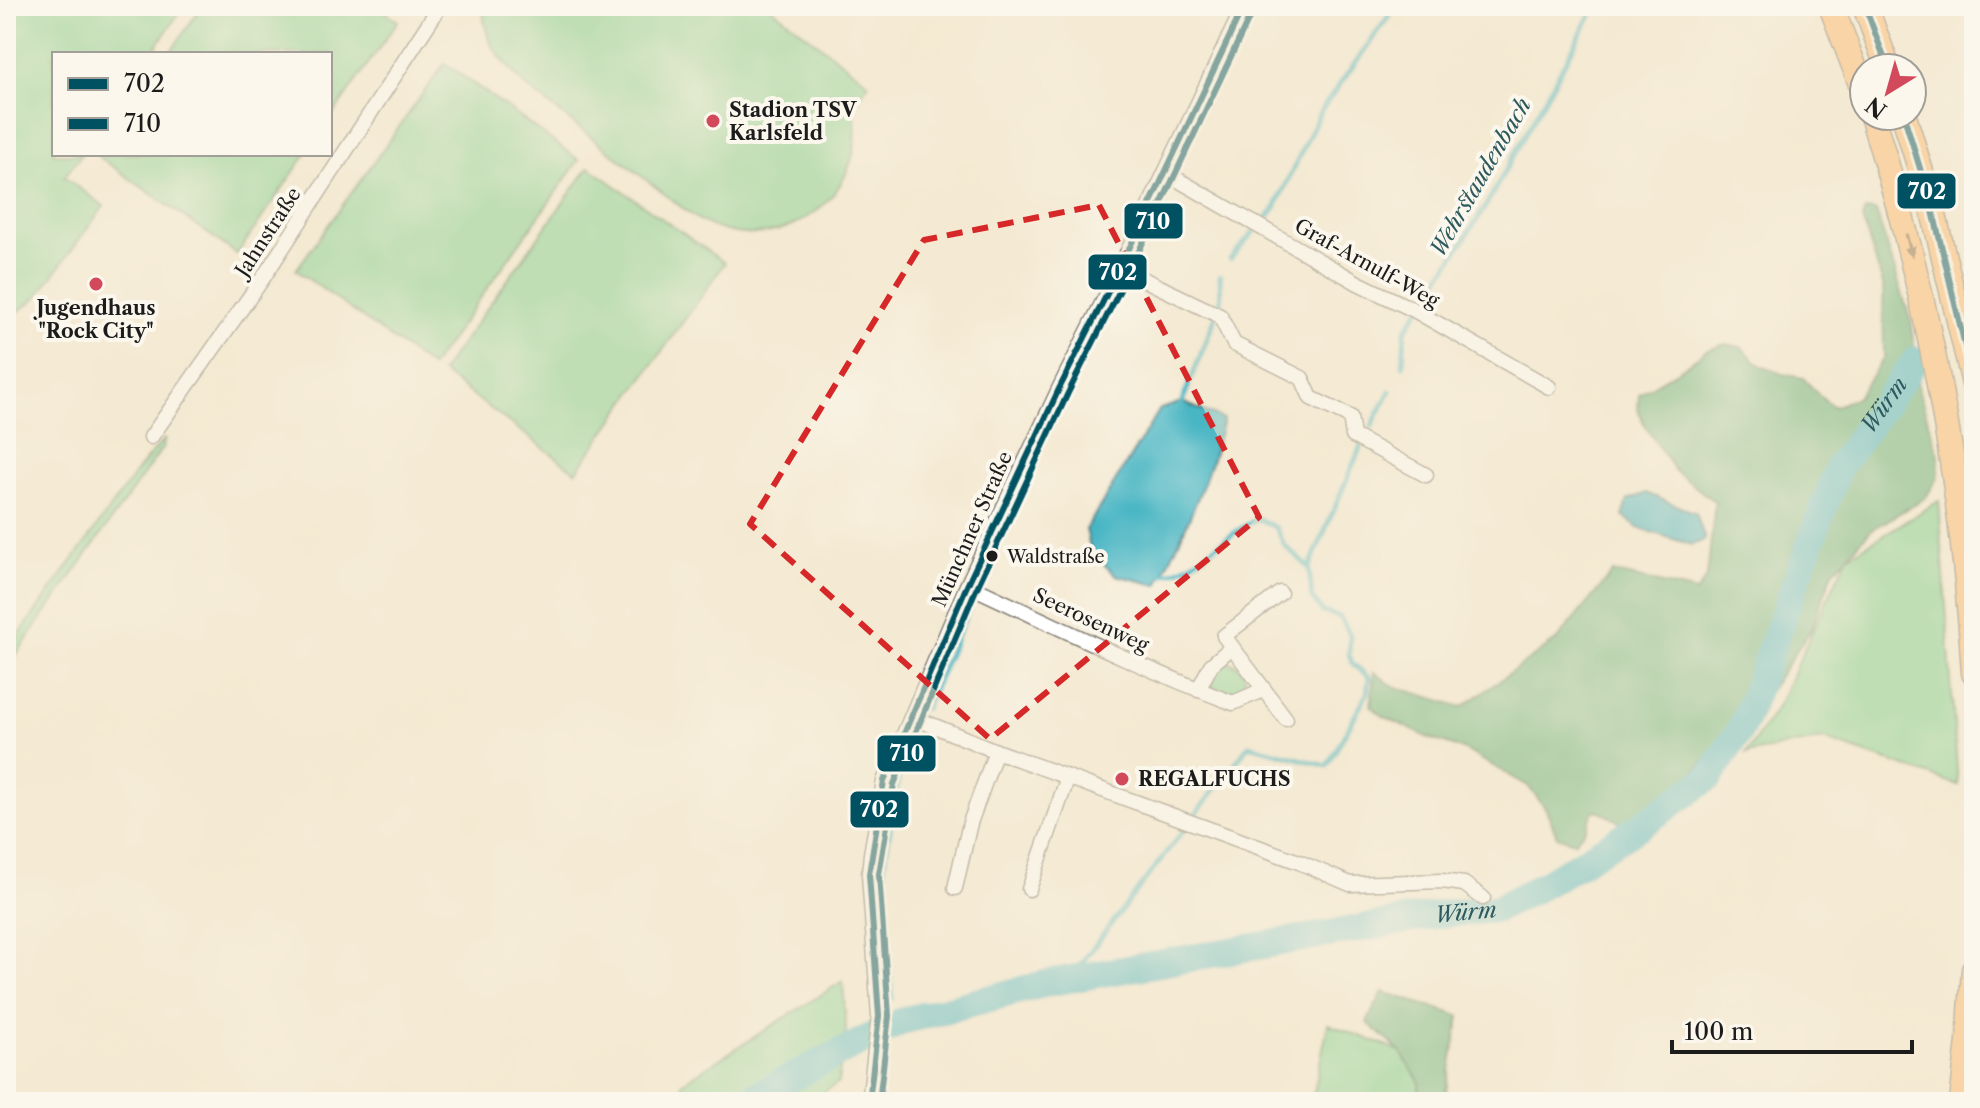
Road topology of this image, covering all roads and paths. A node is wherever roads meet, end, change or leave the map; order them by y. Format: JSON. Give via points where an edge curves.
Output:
{"nodes":[{"id":1,"x":440,"y":6,"type":"edge"},
{"id":2,"x":1244,"y":6,"type":"edge"},
{"id":3,"x":1831,"y":6,"type":"edge"},
{"id":4,"x":1865,"y":6,"type":"edge"},
{"id":5,"x":1849,"y":52,"type":"edge"},
{"id":6,"x":1882,"y":52,"type":"edge"},
{"id":7,"x":1877,"y":132,"type":"edge"},
{"id":8,"x":1909,"y":132,"type":"edge"},
{"id":9,"x":1166,"y":173,"type":"junction"},
{"id":10,"x":1120,"y":268,"type":"junction"},
{"id":11,"x":1974,"y":384,"type":"edge"},
{"id":12,"x":1549,"y":387,"type":"dead end"},
{"id":13,"x":151,"y":437,"type":"dead end"},
{"id":14,"x":1426,"y":475,"type":"dead end"},
{"id":15,"x":968,"y":585,"type":"junction"},
{"id":16,"x":1280,"y":593,"type":"dead end"},
{"id":17,"x":1232,"y":647,"type":"junction"},
{"id":18,"x":1974,"y":673,"type":"edge"},
{"id":19,"x":1198,"y":690,"type":"junction"},
{"id":20,"x":1263,"y":690,"type":"junction"},
{"id":21,"x":912,"y":717,"type":"junction"},
{"id":22,"x":1286,"y":719,"type":"dead end"},
{"id":23,"x":996,"y":751,"type":"junction"},
{"id":24,"x":1068,"y":777,"type":"junction"},
{"id":25,"x":955,"y":888,"type":"dead end"},
{"id":26,"x":1029,"y":889,"type":"dead end"},
{"id":27,"x":1483,"y":898,"type":"dead end"},
{"id":28,"x":1974,"y":970,"type":"edge"},
{"id":29,"x":869,"y":1102,"type":"edge"},
{"id":30,"x":1962,"y":1102,"type":"edge"}],
"edges":[{"from":1,"to":13,"type":"street","name":"Jahnstraße","via":[[263,278]]},
{"from":2,"to":9,"type":"street","name":"Münchner Straße"},
{"from":3,"to":5,"type":"highway"},
{"from":4,"to":6,"type":"highway"},
{"from":7,"to":18,"type":"highway","one_way":true,"via":[[1905,228],[1939,383],[1962,530]]},
{"from":8,"to":11,"type":"highway"},
{"from":9,"to":10,"type":"street","name":"Münchner Straße"},
{"from":9,"to":12,"type":"street","name":"Graf-Arnulf-Weg"},
{"from":10,"to":14,"type":"street","via":[[1216,314],[1234,344],[1302,378],[1311,398],[1350,417],[1353,436]]},
{"from":10,"to":15,"type":"street","name":"Münchner Straße"},
{"from":15,"to":19,"type":"street","name":"Seerosenweg"},
{"from":15,"to":21,"type":"street","name":"Münchner Straße"},
{"from":16,"to":17,"type":"street","via":[[1224,636]]},
{"from":17,"to":19,"type":"street","via":[[1211,665]]},
{"from":17,"to":20,"type":"street"},
{"from":19,"to":20,"type":"street","name":"Seerosenweg","via":[[1233,703]]},
{"from":20,"to":22,"type":"street"},
{"from":21,"to":23,"type":"street"},
{"from":21,"to":29,"type":"street","name":"Münchner Straße","via":[[884,781],[871,854],[879,1016]]},
{"from":23,"to":24,"type":"street"},
{"from":23,"to":25,"type":"street","via":[[970,823]]},
{"from":24,"to":26,"type":"street"},
{"from":24,"to":27,"type":"street","via":[[1350,884],[1442,881],[1464,884]]},
{"from":28,"to":30,"type":"highway"}]}
